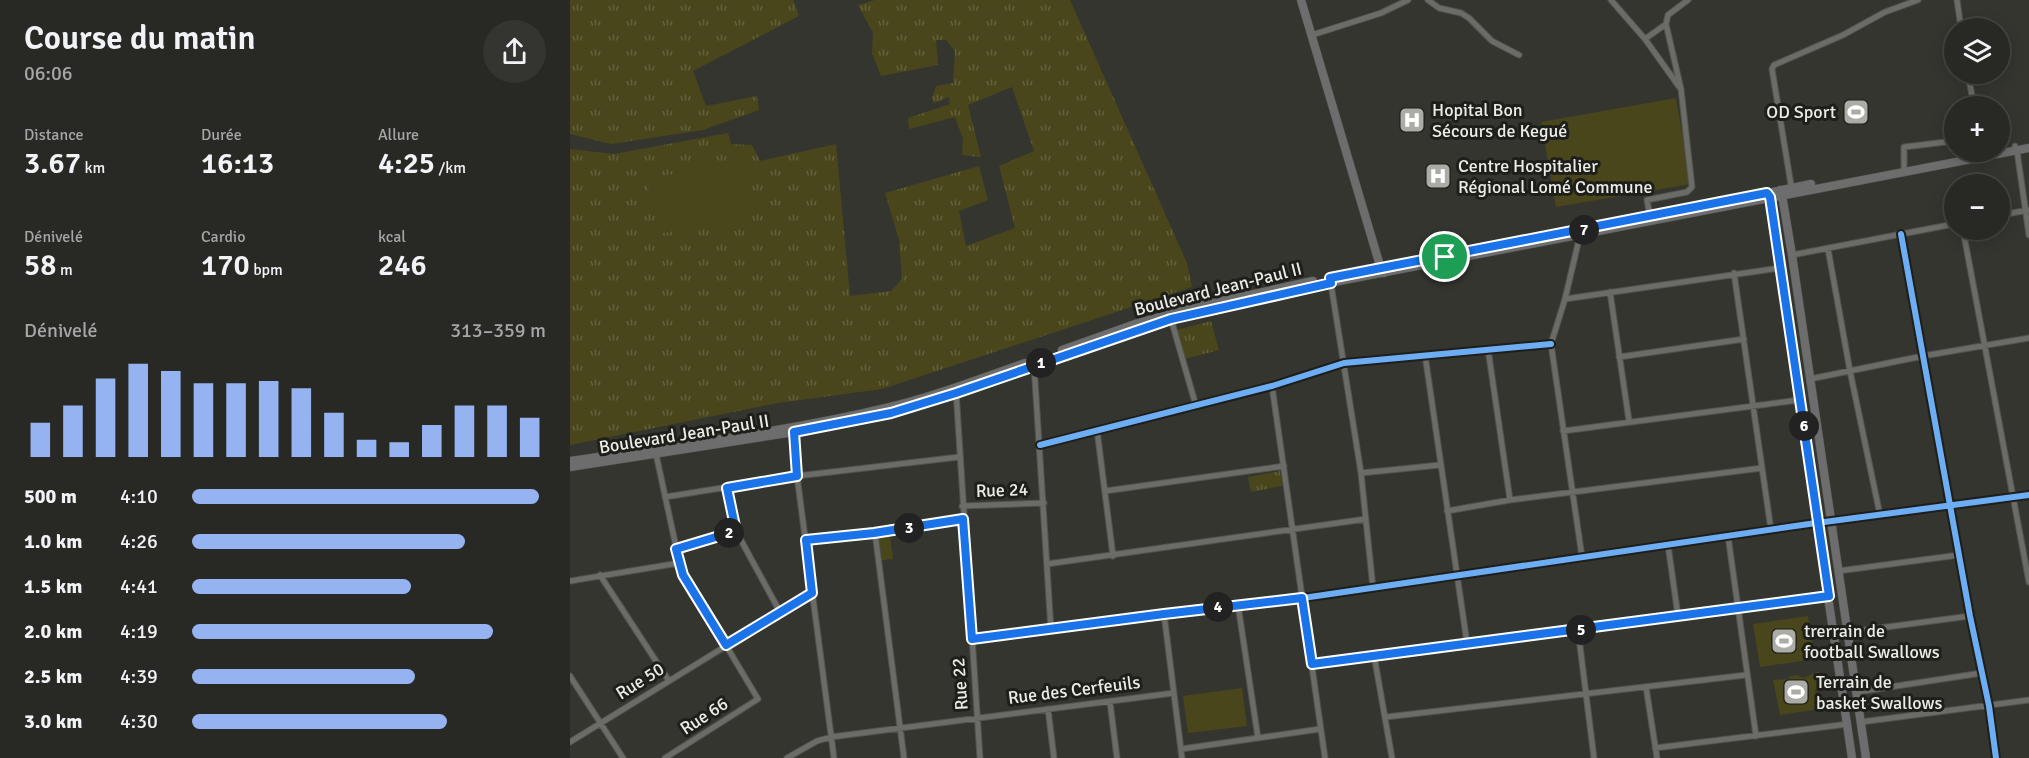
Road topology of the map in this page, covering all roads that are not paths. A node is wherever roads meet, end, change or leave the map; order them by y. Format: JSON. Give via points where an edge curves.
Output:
{"nodes":[{"id":1,"x":1301,"y":0,"type":"edge"},
{"id":2,"x":1408,"y":0,"type":"edge"},
{"id":3,"x":1428,"y":0,"type":"edge"},
{"id":4,"x":1611,"y":0,"type":"edge"},
{"id":5,"x":1689,"y":0,"type":"edge"},
{"id":6,"x":1918,"y":0,"type":"edge"},
{"id":7,"x":1957,"y":0,"type":"edge"},
{"id":8,"x":1960,"y":18,"type":"edge"},
{"id":9,"x":1666,"y":24,"type":"junction"},
{"id":10,"x":1312,"y":35,"type":"junction"},
{"id":11,"x":1645,"y":39,"type":"junction"},
{"id":12,"x":1519,"y":55,"type":"dead end"},
{"id":13,"x":1681,"y":89,"type":"junction"},
{"id":14,"x":1944,"y":142,"type":"edge"},
{"id":15,"x":2029,"y":144,"type":"edge"},
{"id":16,"x":2010,"y":148,"type":"edge"},
{"id":17,"x":2016,"y":148,"type":"junction"},
{"id":18,"x":2029,"y":148,"type":"edge"},
{"id":19,"x":1944,"y":160,"type":"edge"},
{"id":20,"x":1904,"y":167,"type":"junction"},
{"id":21,"x":1792,"y":190,"type":"junction"},
{"id":22,"x":1781,"y":193,"type":"junction"},
{"id":23,"x":1769,"y":195,"type":"junction"},
{"id":24,"x":2027,"y":210,"type":"edge"},
{"id":25,"x":2010,"y":213,"type":"edge"},
{"id":26,"x":1650,"y":216,"type":"junction"},
{"id":27,"x":1944,"y":226,"type":"edge"},
{"id":28,"x":1901,"y":234,"type":"junction"},
{"id":29,"x":1580,"y":235,"type":"junction"},
{"id":30,"x":2029,"y":235,"type":"edge"},
{"id":31,"x":1965,"y":240,"type":"edge"},
{"id":32,"x":1828,"y":249,"type":"junction"},
{"id":33,"x":1792,"y":255,"type":"junction"},
{"id":34,"x":1780,"y":268,"type":"junction"},
{"id":35,"x":1382,"y":271,"type":"junction"},
{"id":36,"x":1734,"y":273,"type":"junction"},
{"id":37,"x":1330,"y":280,"type":"junction"},
{"id":38,"x":1610,"y":292,"type":"junction"},
{"id":39,"x":1565,"y":299,"type":"junction"},
{"id":40,"x":1171,"y":319,"type":"junction"},
{"id":41,"x":2029,"y":338,"type":"edge"},
{"id":42,"x":1744,"y":339,"type":"junction"},
{"id":43,"x":1551,"y":344,"type":"junction"},
{"id":44,"x":1984,"y":346,"type":"junction"},
{"id":45,"x":1488,"y":349,"type":"junction"},
{"id":46,"x":1425,"y":355,"type":"junction"},
{"id":47,"x":1923,"y":356,"type":"junction"},
{"id":48,"x":1619,"y":357,"type":"junction"},
{"id":49,"x":1344,"y":363,"type":"junction"},
{"id":50,"x":1034,"y":365,"type":"junction"},
{"id":51,"x":1850,"y":371,"type":"junction"},
{"id":52,"x":1810,"y":379,"type":"junction"},
{"id":53,"x":1272,"y":386,"type":"junction"},
{"id":54,"x":956,"y":390,"type":"junction"},
{"id":55,"x":1800,"y":400,"type":"junction"},
{"id":56,"x":1754,"y":405,"type":"junction"},
{"id":57,"x":1196,"y":406,"type":"junction"},
{"id":58,"x":1629,"y":422,"type":"junction"},
{"id":59,"x":1098,"y":430,"type":"junction"},
{"id":60,"x":1563,"y":431,"type":"junction"},
{"id":61,"x":794,"y":432,"type":"junction"},
{"id":62,"x":1040,"y":445,"type":"junction"},
{"id":63,"x":656,"y":454,"type":"junction"},
{"id":64,"x":959,"y":457,"type":"junction"},
{"id":65,"x":570,"y":461,"type":"edge"},
{"id":66,"x":1440,"y":465,"type":"junction"},
{"id":67,"x":1284,"y":466,"type":"junction"},
{"id":68,"x":570,"y":467,"type":"edge"},
{"id":69,"x":1762,"y":468,"type":"junction"},
{"id":70,"x":1361,"y":473,"type":"junction"},
{"id":71,"x":797,"y":476,"type":"junction"},
{"id":72,"x":727,"y":488,"type":"junction"},
{"id":73,"x":1106,"y":491,"type":"junction"},
{"id":74,"x":1572,"y":492,"type":"junction"},
{"id":75,"x":2029,"y":495,"type":"edge"},
{"id":76,"x":665,"y":497,"type":"junction"},
{"id":77,"x":2013,"y":498,"type":"junction"},
{"id":78,"x":1510,"y":500,"type":"junction"},
{"id":79,"x":1044,"y":503,"type":"junction"},
{"id":80,"x":962,"y":506,"type":"junction"},
{"id":81,"x":1950,"y":506,"type":"junction"},
{"id":82,"x":1447,"y":511,"type":"junction"},
{"id":83,"x":1880,"y":515,"type":"junction"},
{"id":84,"x":963,"y":519,"type":"junction"},
{"id":85,"x":1366,"y":519,"type":"junction"},
{"id":86,"x":1831,"y":522,"type":"junction"},
{"id":87,"x":1817,"y":524,"type":"junction"},
{"id":88,"x":1293,"y":529,"type":"junction"},
{"id":89,"x":1771,"y":530,"type":"junction"},
{"id":90,"x":736,"y":531,"type":"junction"},
{"id":91,"x":874,"y":533,"type":"junction"},
{"id":92,"x":1728,"y":536,"type":"junction"},
{"id":93,"x":806,"y":540,"type":"junction"},
{"id":94,"x":1668,"y":545,"type":"junction"},
{"id":95,"x":676,"y":549,"type":"junction"},
{"id":96,"x":1959,"y":555,"type":"junction"},
{"id":97,"x":1113,"y":556,"type":"junction"},
{"id":98,"x":1582,"y":557,"type":"junction"},
{"id":99,"x":679,"y":563,"type":"junction"},
{"id":100,"x":1047,"y":564,"type":"junction"},
{"id":101,"x":1839,"y":572,"type":"junction"},
{"id":102,"x":600,"y":575,"type":"junction"},
{"id":103,"x":1456,"y":575,"type":"junction"},
{"id":104,"x":570,"y":581,"type":"edge"},
{"id":105,"x":2029,"y":582,"type":"edge"},
{"id":106,"x":1373,"y":588,"type":"junction"},
{"id":107,"x":812,"y":593,"type":"junction"},
{"id":108,"x":1829,"y":596,"type":"junction"},
{"id":109,"x":1302,"y":598,"type":"junction"},
{"id":110,"x":1238,"y":605,"type":"junction"},
{"id":111,"x":1738,"y":607,"type":"junction"},
{"id":112,"x":780,"y":612,"type":"junction"},
{"id":113,"x":1164,"y":614,"type":"junction"},
{"id":114,"x":1678,"y":616,"type":"junction"},
{"id":115,"x":1970,"y":616,"type":"junction"},
{"id":116,"x":1051,"y":630,"type":"junction"},
{"id":117,"x":1578,"y":630,"type":"junction"},
{"id":118,"x":1849,"y":632,"type":"junction"},
{"id":119,"x":972,"y":639,"type":"junction"},
{"id":120,"x":1467,"y":643,"type":"junction"},
{"id":121,"x":726,"y":645,"type":"junction"},
{"id":122,"x":1374,"y":656,"type":"junction"},
{"id":123,"x":1312,"y":664,"type":"junction"},
{"id":124,"x":1982,"y":673,"type":"junction"},
{"id":125,"x":1746,"y":675,"type":"junction"},
{"id":126,"x":570,"y":676,"type":"edge"},
{"id":127,"x":669,"y":681,"type":"junction"},
{"id":128,"x":1646,"y":687,"type":"junction"},
{"id":129,"x":1857,"y":692,"type":"junction"},
{"id":130,"x":1174,"y":693,"type":"junction"},
{"id":131,"x":1586,"y":695,"type":"junction"},
{"id":132,"x":2029,"y":700,"type":"edge"},
{"id":133,"x":1110,"y":702,"type":"junction"},
{"id":134,"x":1989,"y":706,"type":"junction"},
{"id":135,"x":1048,"y":709,"type":"junction"},
{"id":136,"x":978,"y":717,"type":"junction"},
{"id":137,"x":1386,"y":717,"type":"junction"},
{"id":138,"x":1861,"y":722,"type":"junction"},
{"id":139,"x":601,"y":723,"type":"junction"},
{"id":140,"x":1848,"y":724,"type":"junction"},
{"id":141,"x":900,"y":728,"type":"junction"},
{"id":142,"x":1320,"y":729,"type":"junction"},
{"id":143,"x":1756,"y":736,"type":"junction"},
{"id":144,"x":831,"y":737,"type":"junction"},
{"id":145,"x":1258,"y":738,"type":"junction"},
{"id":146,"x":570,"y":742,"type":"edge"},
{"id":147,"x":1655,"y":748,"type":"junction"},
{"id":148,"x":1181,"y":749,"type":"junction"},
{"id":149,"x":623,"y":758,"type":"edge"},
{"id":150,"x":665,"y":758,"type":"edge"},
{"id":151,"x":787,"y":758,"type":"edge"},
{"id":152,"x":834,"y":758,"type":"edge"},
{"id":153,"x":904,"y":758,"type":"edge"},
{"id":154,"x":980,"y":758,"type":"edge"},
{"id":155,"x":1054,"y":758,"type":"edge"},
{"id":156,"x":1117,"y":758,"type":"edge"},
{"id":157,"x":1182,"y":758,"type":"edge"},
{"id":158,"x":1325,"y":758,"type":"edge"},
{"id":159,"x":1392,"y":758,"type":"edge"},
{"id":160,"x":1594,"y":758,"type":"edge"},
{"id":161,"x":1657,"y":758,"type":"edge"},
{"id":162,"x":1852,"y":758,"type":"edge"},
{"id":163,"x":1866,"y":758,"type":"edge"},
{"id":164,"x":1996,"y":758,"type":"edge"}],
"edges":[{"from":1,"to":10,"type":"main road"},
{"from":2,"to":10,"type":"street"},
{"from":3,"to":12,"type":"street","via":[[1439,8],[1461,13],[1492,41]]},
{"from":4,"to":11,"type":"street"},
{"from":5,"to":9,"type":"street","via":[[1668,15]]},
{"from":6,"to":21,"type":"street","via":[[1774,64]]},
{"from":7,"to":8,"type":"street"},
{"from":9,"to":11,"type":"street"},
{"from":9,"to":13,"type":"street"},
{"from":10,"to":35,"type":"main road"},
{"from":11,"to":13,"type":"street"},
{"from":13,"to":26,"type":"street","via":[[1692,187],[1687,192],[1647,200]]},
{"from":14,"to":20,"type":"street","via":[[1904,147]]},
{"from":15,"to":17,"type":"main road","name":"Boulevard Jean-Paul II"},
{"from":16,"to":17,"type":"main road","name":"Boulevard Jean-Paul II"},
{"from":17,"to":18,"type":"main road","name":"Boulevard Jean-Paul II"},
{"from":17,"to":21,"type":"main road","name":"Boulevard Jean-Paul II"},
{"from":17,"to":24,"type":"street"},
{"from":19,"to":20,"type":"main road","name":"Boulevard Jean-Paul II"},
{"from":20,"to":21,"type":"main road","name":"Boulevard Jean-Paul II"},
{"from":21,"to":22,"type":"main road","name":"Boulevard Jean-Paul II"},
{"from":22,"to":23,"type":"main road","name":"Boulevard Jean-Paul II"},
{"from":22,"to":33,"type":"main road"},
{"from":23,"to":26,"type":"main road","name":"Boulevard Jean-Paul II"},
{"from":23,"to":29,"type":"main road","name":"Boulevard Jean-Paul II"},
{"from":23,"to":34,"type":"main road"},
{"from":24,"to":25,"type":"street"},
{"from":24,"to":30,"type":"street"},
{"from":26,"to":35,"type":"main road","name":"Boulevard Jean-Paul II"},
{"from":27,"to":28,"type":"street"},
{"from":28,"to":32,"type":"street"},
{"from":28,"to":47,"type":"street"},
{"from":29,"to":35,"type":"main road","name":"Boulevard Jean-Paul II"},
{"from":29,"to":39,"type":"street"},
{"from":31,"to":44,"type":"street"},
{"from":32,"to":33,"type":"street"},
{"from":32,"to":51,"type":"street"},
{"from":33,"to":52,"type":"main road"},
{"from":34,"to":36,"type":"street"},
{"from":34,"to":55,"type":"main road"},
{"from":35,"to":37,"type":"main road","name":"Boulevard Jean-Paul II"},
{"from":36,"to":38,"type":"street"},
{"from":36,"to":42,"type":"street"},
{"from":37,"to":40,"type":"main road","name":"Boulevard Jean-Paul II"},
{"from":37,"to":49,"type":"street"},
{"from":37,"to":54,"type":"main road","name":"Boulevard Jean-Paul II","via":[[1138,322]]},
{"from":38,"to":39,"type":"street"},
{"from":38,"to":48,"type":"street"},
{"from":39,"to":43,"type":"street"},
{"from":40,"to":50,"type":"main road","name":"Boulevard Jean-Paul II"},
{"from":40,"to":57,"type":"street"},
{"from":41,"to":44,"type":"street"},
{"from":42,"to":48,"type":"street"},
{"from":42,"to":56,"type":"street"},
{"from":43,"to":45,"type":"street"},
{"from":43,"to":60,"type":"street"},
{"from":44,"to":47,"type":"street"},
{"from":44,"to":77,"type":"street"},
{"from":45,"to":46,"type":"street"},
{"from":45,"to":78,"type":"street"},
{"from":46,"to":49,"type":"street"},
{"from":46,"to":66,"type":"street"},
{"from":47,"to":51,"type":"street"},
{"from":47,"to":81,"type":"street"},
{"from":48,"to":58,"type":"street"},
{"from":49,"to":53,"type":"street"},
{"from":49,"to":70,"type":"street"},
{"from":50,"to":54,"type":"main road","name":"Boulevard Jean-Paul II"},
{"from":50,"to":62,"type":"street"},
{"from":51,"to":52,"type":"street"},
{"from":51,"to":83,"type":"street"},
{"from":52,"to":86,"type":"main road"},
{"from":53,"to":57,"type":"street"},
{"from":53,"to":67,"type":"street"},
{"from":54,"to":61,"type":"main road","name":"Boulevard Jean-Paul II","via":[[891,413]]},
{"from":54,"to":64,"type":"street","name":"Rue 22"},
{"from":54,"to":65,"type":"main road","name":"Boulevard Jean-Paul II","via":[[800,426]]},
{"from":55,"to":56,"type":"street"},
{"from":55,"to":87,"type":"main road"},
{"from":56,"to":58,"type":"street"},
{"from":56,"to":69,"type":"street"},
{"from":57,"to":59,"type":"street"},
{"from":58,"to":60,"type":"street"},
{"from":59,"to":62,"type":"street"},
{"from":59,"to":73,"type":"street"},
{"from":60,"to":74,"type":"street"},
{"from":61,"to":63,"type":"main road","name":"Boulevard Jean-Paul II"},
{"from":61,"to":71,"type":"street"},
{"from":62,"to":79,"type":"street"},
{"from":63,"to":68,"type":"main road","name":"Boulevard Jean-Paul II"},
{"from":63,"to":76,"type":"street"},
{"from":64,"to":71,"type":"street"},
{"from":64,"to":80,"type":"street","name":"Rue 22"},
{"from":66,"to":70,"type":"street"},
{"from":66,"to":82,"type":"street"},
{"from":67,"to":73,"type":"street"},
{"from":67,"to":88,"type":"street"},
{"from":69,"to":74,"type":"street"},
{"from":69,"to":89,"type":"street"},
{"from":70,"to":85,"type":"street"},
{"from":71,"to":72,"type":"street"},
{"from":71,"to":93,"type":"street"},
{"from":72,"to":76,"type":"street"},
{"from":72,"to":90,"type":"street"},
{"from":73,"to":97,"type":"street"},
{"from":74,"to":78,"type":"street"},
{"from":74,"to":98,"type":"street"},
{"from":75,"to":77,"type":"street"},
{"from":76,"to":95,"type":"street"},
{"from":77,"to":81,"type":"street"},
{"from":77,"to":105,"type":"street"},
{"from":78,"to":82,"type":"street"},
{"from":79,"to":80,"type":"street","name":"Rue 24"},
{"from":79,"to":100,"type":"street"},
{"from":80,"to":84,"type":"street","name":"Rue 22"},
{"from":81,"to":83,"type":"street"},
{"from":81,"to":96,"type":"street"},
{"from":82,"to":103,"type":"street"},
{"from":83,"to":86,"type":"street"},
{"from":84,"to":91,"type":"street"},
{"from":84,"to":119,"type":"street","name":"Rue 22"},
{"from":85,"to":88,"type":"street"},
{"from":85,"to":106,"type":"street"},
{"from":86,"to":87,"type":"street"},
{"from":86,"to":101,"type":"main road"},
{"from":87,"to":89,"type":"street"},
{"from":87,"to":108,"type":"main road"},
{"from":88,"to":97,"type":"street"},
{"from":88,"to":109,"type":"street"},
{"from":89,"to":92,"type":"street"},
{"from":90,"to":95,"type":"street"},
{"from":90,"to":112,"type":"street"},
{"from":91,"to":93,"type":"street"},
{"from":91,"to":141,"type":"street"},
{"from":92,"to":94,"type":"street"},
{"from":92,"to":111,"type":"street"},
{"from":93,"to":107,"type":"street"},
{"from":94,"to":98,"type":"street"},
{"from":94,"to":114,"type":"street"},
{"from":95,"to":99,"type":"street"},
{"from":96,"to":101,"type":"street"},
{"from":96,"to":115,"type":"street"},
{"from":97,"to":100,"type":"street"},
{"from":98,"to":103,"type":"street"},
{"from":99,"to":102,"type":"street"},
{"from":99,"to":121,"type":"street"},
{"from":100,"to":116,"type":"street"},
{"from":101,"to":118,"type":"main road"},
{"from":102,"to":104,"type":"street"},
{"from":102,"to":127,"type":"street"},
{"from":103,"to":106,"type":"street"},
{"from":103,"to":120,"type":"street"},
{"from":106,"to":109,"type":"street"},
{"from":107,"to":112,"type":"street","name":"Rue 50"},
{"from":107,"to":144,"type":"street"},
{"from":108,"to":111,"type":"street"},
{"from":108,"to":140,"type":"main road"},
{"from":109,"to":110,"type":"street"},
{"from":109,"to":123,"type":"street"},
{"from":110,"to":113,"type":"street"},
{"from":110,"to":145,"type":"street"},
{"from":111,"to":114,"type":"street"},
{"from":111,"to":125,"type":"street"},
{"from":112,"to":121,"type":"street","name":"Rue 50"},
{"from":113,"to":116,"type":"street"},
{"from":113,"to":130,"type":"street"},
{"from":114,"to":117,"type":"street"},
{"from":115,"to":118,"type":"street"},
{"from":115,"to":124,"type":"street"},
{"from":116,"to":119,"type":"street"},
{"from":117,"to":120,"type":"street"},
{"from":117,"to":131,"type":"street"},
{"from":118,"to":129,"type":"main road"},
{"from":119,"to":136,"type":"street","name":"Rue 22"},
{"from":120,"to":122,"type":"street"},
{"from":121,"to":127,"type":"street","name":"Rue 50"},
{"from":121,"to":150,"type":"street","name":"Rue 66","via":[[758,699]]},
{"from":122,"to":123,"type":"street"},
{"from":122,"to":137,"type":"street"},
{"from":123,"to":142,"type":"street"},
{"from":124,"to":129,"type":"street"},
{"from":124,"to":134,"type":"street"},
{"from":125,"to":128,"type":"street"},
{"from":125,"to":143,"type":"street"},
{"from":126,"to":139,"type":"street"},
{"from":127,"to":139,"type":"street","name":"Rue 50"},
{"from":128,"to":131,"type":"street"},
{"from":128,"to":147,"type":"street"},
{"from":129,"to":138,"type":"main road"},
{"from":130,"to":133,"type":"street","name":"Rue des Cerfeuils"},
{"from":130,"to":148,"type":"street"},
{"from":131,"to":137,"type":"street"},
{"from":131,"to":160,"type":"street"},
{"from":132,"to":134,"type":"street"},
{"from":133,"to":135,"type":"street","name":"Rue des Cerfeuils"},
{"from":133,"to":156,"type":"street"},
{"from":134,"to":138,"type":"street"},
{"from":134,"to":164,"type":"street"},
{"from":135,"to":136,"type":"street","name":"Rue des Cerfeuils"},
{"from":135,"to":155,"type":"street"},
{"from":136,"to":141,"type":"street","name":"Rue des Cerfeuils"},
{"from":136,"to":154,"type":"street","name":"Rue 22"},
{"from":137,"to":159,"type":"street"},
{"from":138,"to":163,"type":"main road"},
{"from":139,"to":146,"type":"street","name":"Rue 50"},
{"from":139,"to":149,"type":"street"},
{"from":140,"to":143,"type":"street"},
{"from":140,"to":162,"type":"main road"},
{"from":141,"to":144,"type":"street","name":"Rue des Cerfeuils"},
{"from":141,"to":153,"type":"street"},
{"from":142,"to":145,"type":"street"},
{"from":142,"to":158,"type":"street"},
{"from":143,"to":147,"type":"street"},
{"from":144,"to":151,"type":"street","name":"Rue des Cerfeuils"},
{"from":144,"to":152,"type":"street"},
{"from":145,"to":148,"type":"street"},
{"from":147,"to":161,"type":"street"},
{"from":148,"to":157,"type":"street"}]}
